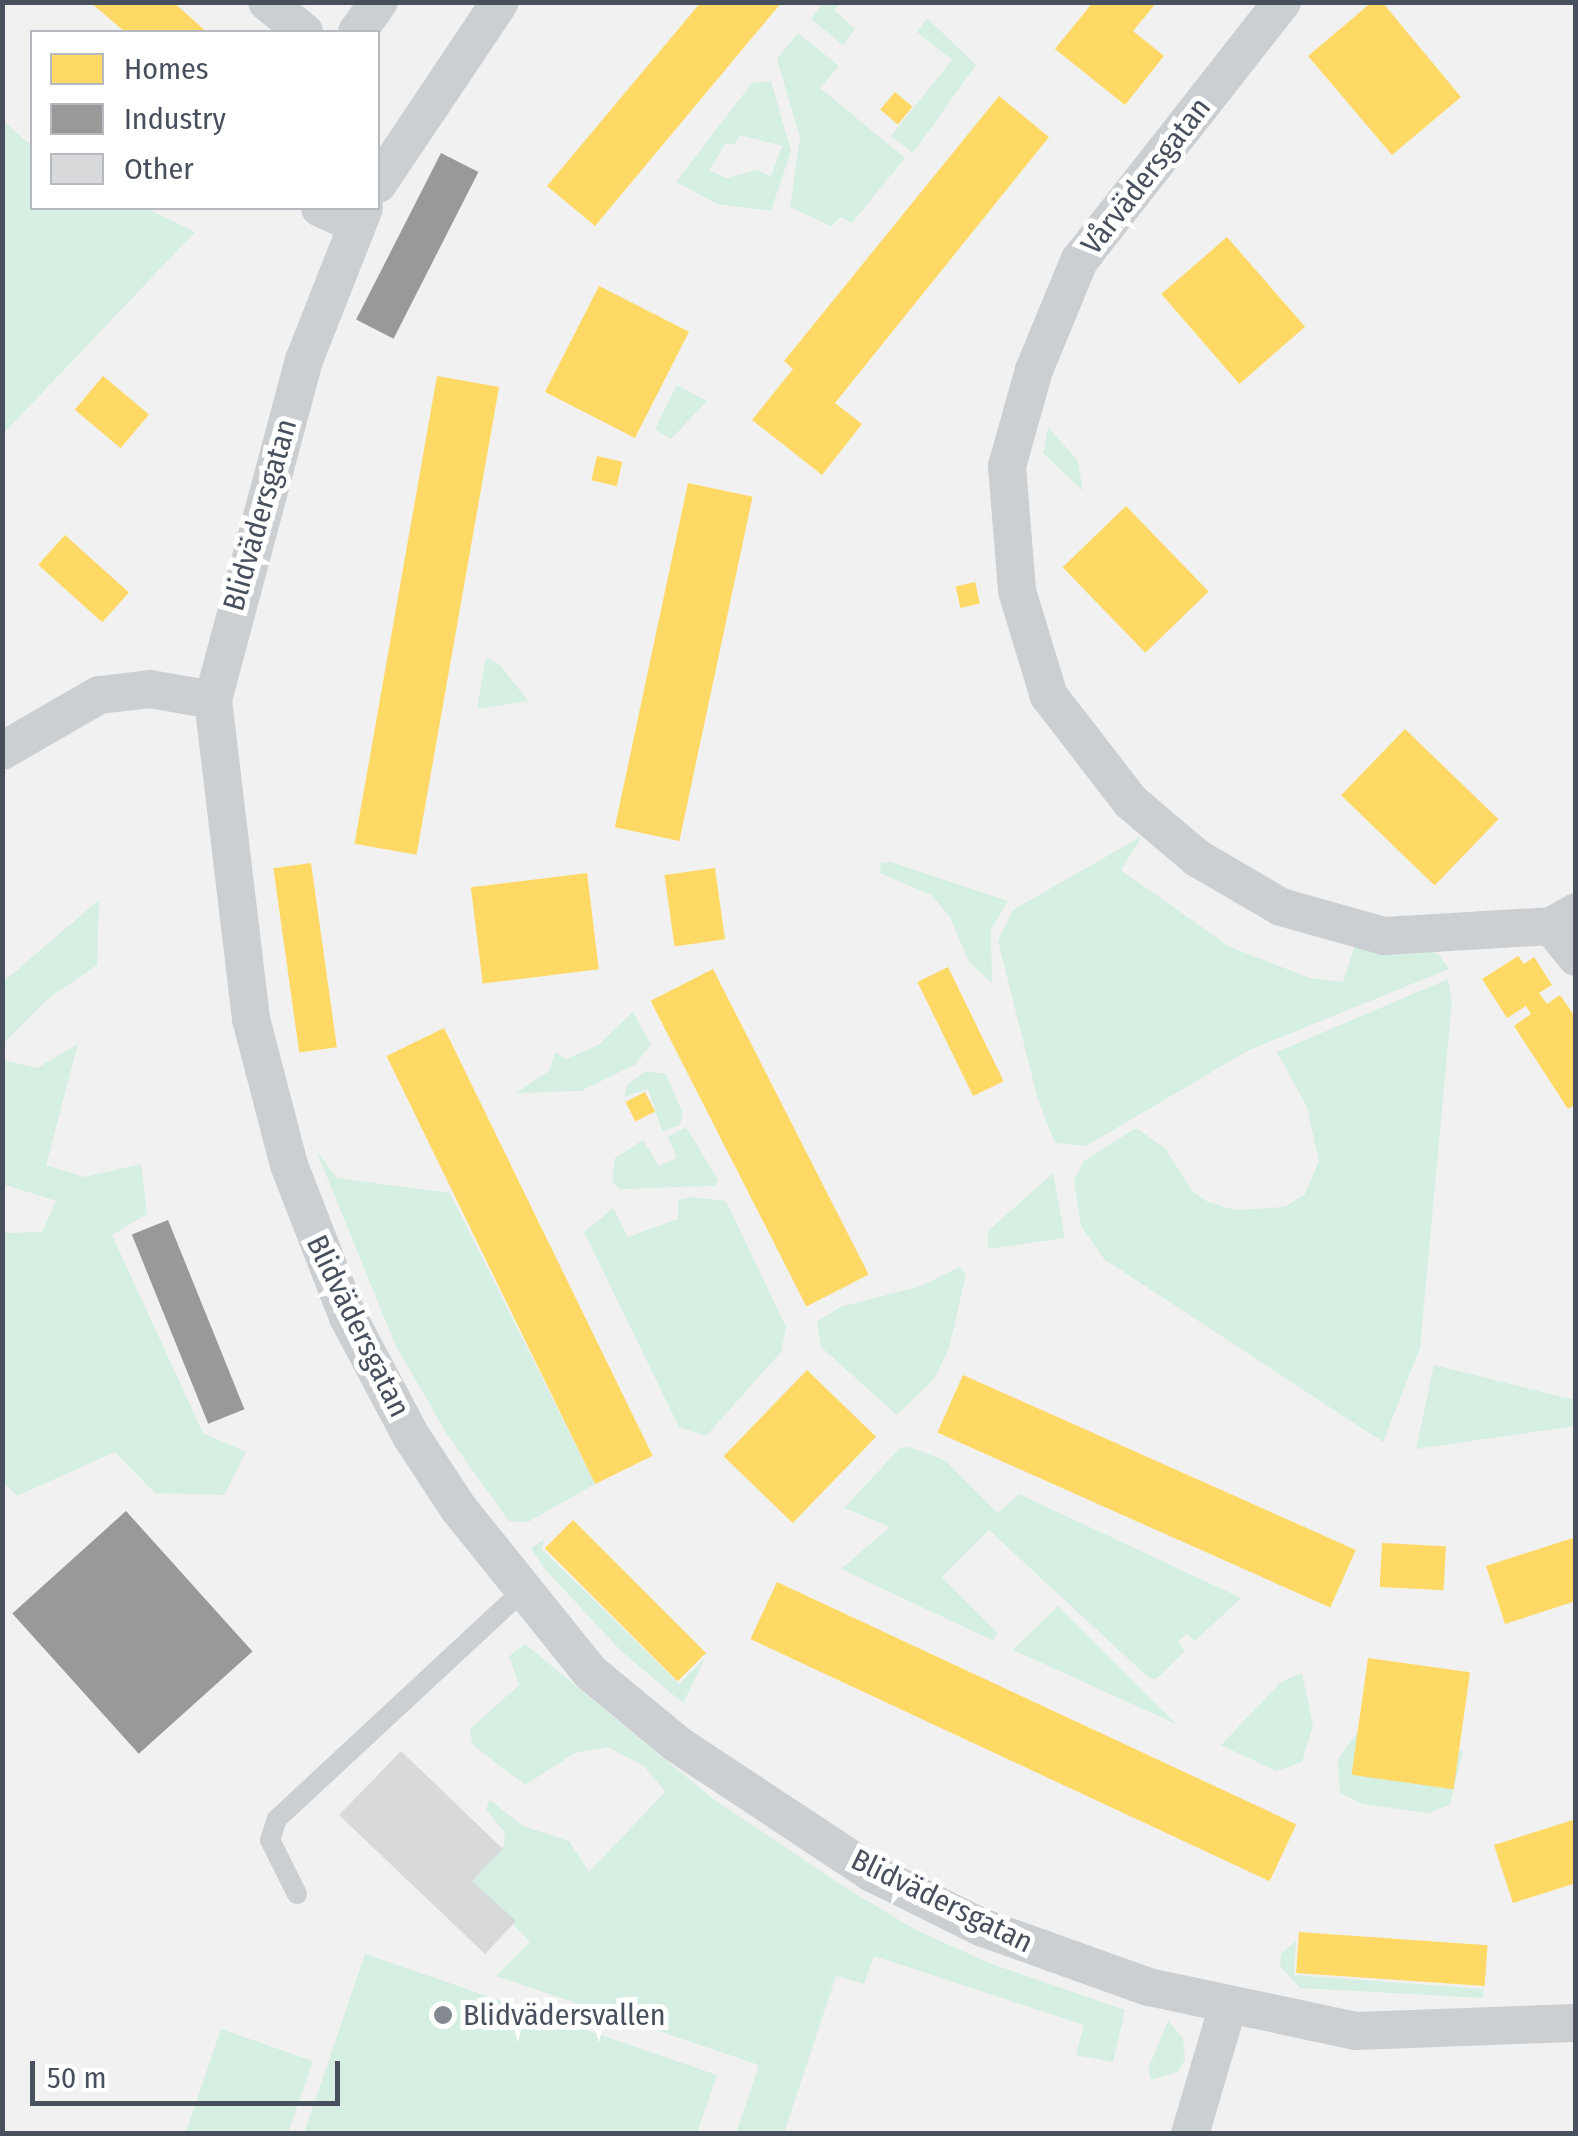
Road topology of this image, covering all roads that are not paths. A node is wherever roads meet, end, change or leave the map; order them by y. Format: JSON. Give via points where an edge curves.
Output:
{"nodes":[{"id":1,"x":267,"y":2,"type":"edge"},
{"id":2,"x":379,"y":2,"type":"edge"},
{"id":3,"x":500,"y":2,"type":"edge"},
{"id":4,"x":1282,"y":2,"type":"edge"},
{"id":5,"x":302,"y":30,"type":"edge"},
{"id":6,"x":358,"y":30,"type":"edge"},
{"id":7,"x":380,"y":181,"type":"edge"},
{"id":8,"x":346,"y":213,"type":"edge"},
{"id":9,"x":212,"y":700,"type":"junction"},
{"id":10,"x":2,"y":750,"type":"edge"},
{"id":11,"x":1564,"y":918,"type":"edge"},
{"id":12,"x":1576,"y":957,"type":"edge"},
{"id":13,"x":522,"y":1591,"type":"junction"},
{"id":14,"x":297,"y":1894,"type":"dead end"},
{"id":15,"x":1228,"y":2006,"type":"junction"},
{"id":16,"x":1576,"y":2024,"type":"edge"},
{"id":17,"x":1190,"y":2134,"type":"edge"}],
"edges":[{"from":1,"to":5,"type":"street"},
{"from":2,"to":6,"type":"street"},
{"from":3,"to":7,"type":"street"},
{"from":4,"to":11,"type":"street","name":"Vårvädersgatan","via":[[1079,261],[1034,370],[1007,466],[1022,609],[1048,696],[1130,802],[1197,858],[1280,907],[1384,936]]},
{"from":8,"to":9,"type":"street","name":"Blidvädersgatan"},
{"from":9,"to":10,"type":"street","via":[[150,689],[99,695]]},
{"from":9,"to":13,"type":"street","name":"Blidvädersgatan","via":[[251,1019],[296,1187],[348,1317],[411,1436]]},
{"from":11,"to":12,"type":"street"},
{"from":13,"to":14,"type":"lane","via":[[277,1819],[270,1840]]},
{"from":13,"to":15,"type":"street","name":"Blidvädersgatan","via":[[592,1673],[677,1744],[872,1873],[1014,1939],[1149,1987]]},
{"from":15,"to":16,"type":"street","name":"Blidvädersgatan","via":[[1356,2031]]},
{"from":15,"to":17,"type":"street"}]}
